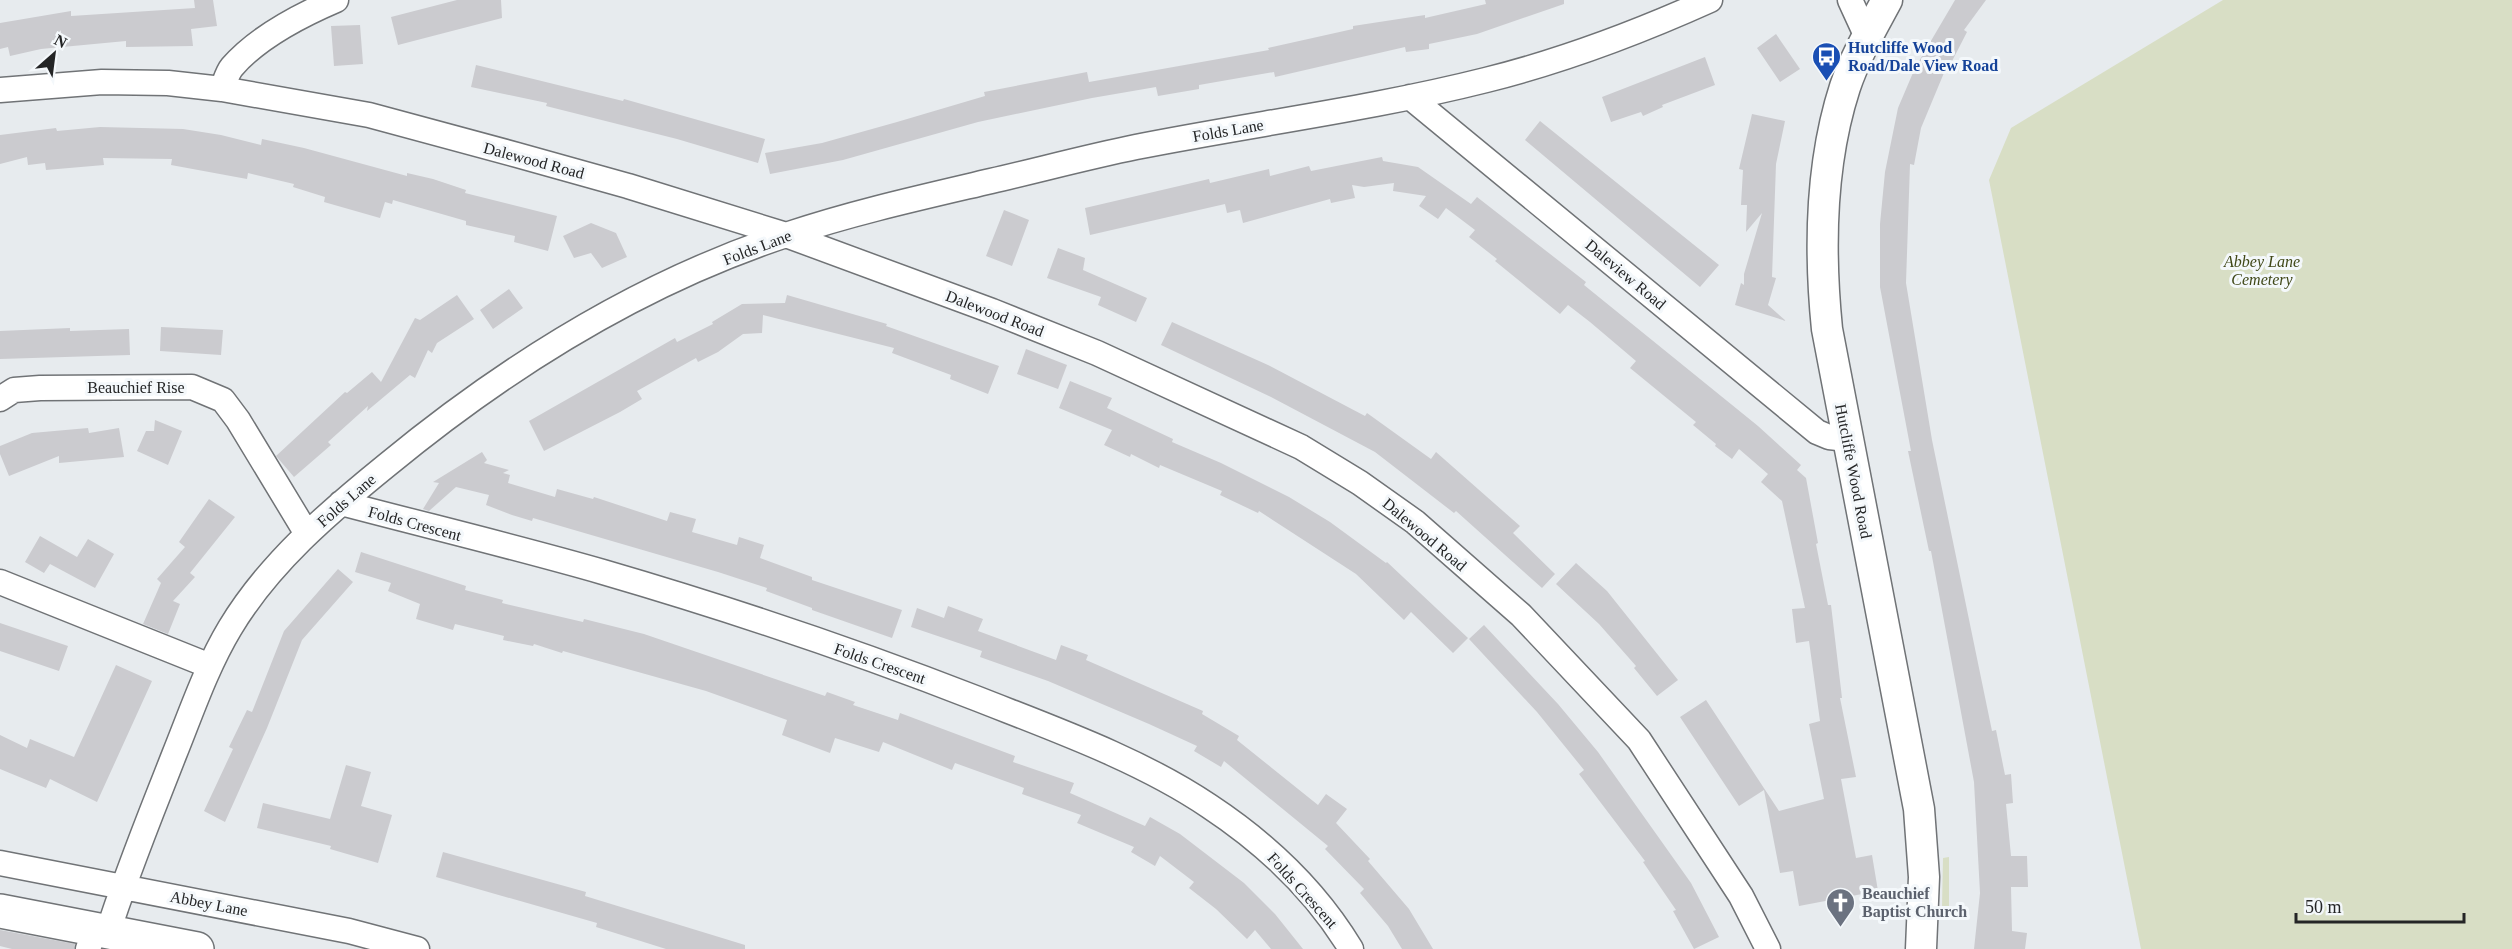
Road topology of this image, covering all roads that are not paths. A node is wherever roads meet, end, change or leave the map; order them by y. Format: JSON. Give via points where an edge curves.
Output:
{"nodes":[{"id":1,"x":336,"y":0,"type":"edge"},
{"id":2,"x":1710,"y":0,"type":"edge"},
{"id":3,"x":1850,"y":0,"type":"edge"},
{"id":4,"x":1887,"y":0,"type":"edge"},
{"id":5,"x":1867,"y":37,"type":"junction"},
{"id":6,"x":222,"y":89,"type":"junction"},
{"id":7,"x":0,"y":90,"type":"edge"},
{"id":8,"x":1410,"y":97,"type":"junction"},
{"id":9,"x":786,"y":235,"type":"junction"},
{"id":10,"x":0,"y":399,"type":"edge"},
{"id":11,"x":1847,"y":438,"type":"junction"},
{"id":12,"x":340,"y":503,"type":"junction"},
{"id":13,"x":307,"y":534,"type":"junction"},
{"id":14,"x":0,"y":582,"type":"edge"},
{"id":15,"x":210,"y":666,"type":"junction"},
{"id":16,"x":0,"y":863,"type":"edge"},
{"id":17,"x":123,"y":885,"type":"junction"},
{"id":18,"x":0,"y":911,"type":"edge"},
{"id":19,"x":97,"y":937,"type":"edge"},
{"id":20,"x":197,"y":949,"type":"edge"},
{"id":21,"x":417,"y":949,"type":"edge"},
{"id":22,"x":1351,"y":949,"type":"edge"},
{"id":23,"x":1768,"y":949,"type":"edge"},
{"id":24,"x":1921,"y":949,"type":"edge"}],
"edges":[{"from":1,"to":6,"type":"street","via":[[248,52],[230,69]]},
{"from":2,"to":8,"type":"street","name":"Folds Lane","via":[[1596,45],[1490,79]]},
{"from":3,"to":5,"type":"street"},
{"from":4,"to":5,"type":"street","name":"Hutcliffe Wood Road"},
{"from":5,"to":11,"type":"street","name":"Hutcliffe Wood Road","via":[[1845,86],[1828,155],[1825,204],[1822,277],[1827,329]]},
{"from":6,"to":7,"type":"street","name":"Dalewood Road","via":[[102,82]]},
{"from":6,"to":9,"type":"street","name":"Dalewood Road","via":[[369,114],[628,186]]},
{"from":8,"to":9,"type":"street","name":"Folds Lane","via":[[1131,148],[873,209]]},
{"from":8,"to":11,"type":"street","name":"Daleview Road","via":[[1817,432]]},
{"from":9,"to":12,"type":"street","name":"Folds Lane","via":[[645,295],[558,342],[432,428]]},
{"from":9,"to":23,"type":"street","name":"Dalewood Road","via":[[1034,328],[1194,396],[1300,447],[1415,522],[1521,615],[1639,740],[1741,896]]},
{"from":10,"to":13,"type":"street","name":"Beauchief Rise","via":[[14,390],[40,388],[192,387],[206,391],[223,400],[238,420]]},
{"from":11,"to":24,"type":"street","name":"Hutcliffe Wood Road","via":[[1919,809],[1924,877]]},
{"from":12,"to":13,"type":"street","name":"Folds Lane"},
{"from":12,"to":22,"type":"street","name":"Folds Crescent","via":[[704,602],[922,677],[1050,727],[1151,773],[1207,804],[1257,840],[1303,886]]},
{"from":13,"to":15,"type":"street","name":"Folds Lane","via":[[231,626]]},
{"from":14,"to":15,"type":"street"},
{"from":15,"to":17,"type":"street","name":"Folds Lane"},
{"from":16,"to":17,"type":"street","name":"Abbey Lane"},
{"from":17,"to":19,"type":"street","name":"Folds Lane"},
{"from":17,"to":21,"type":"street","name":"Abbey Lane","via":[[349,931]]},
{"from":18,"to":19,"type":"main road"},
{"from":19,"to":20,"type":"main road"}]}
